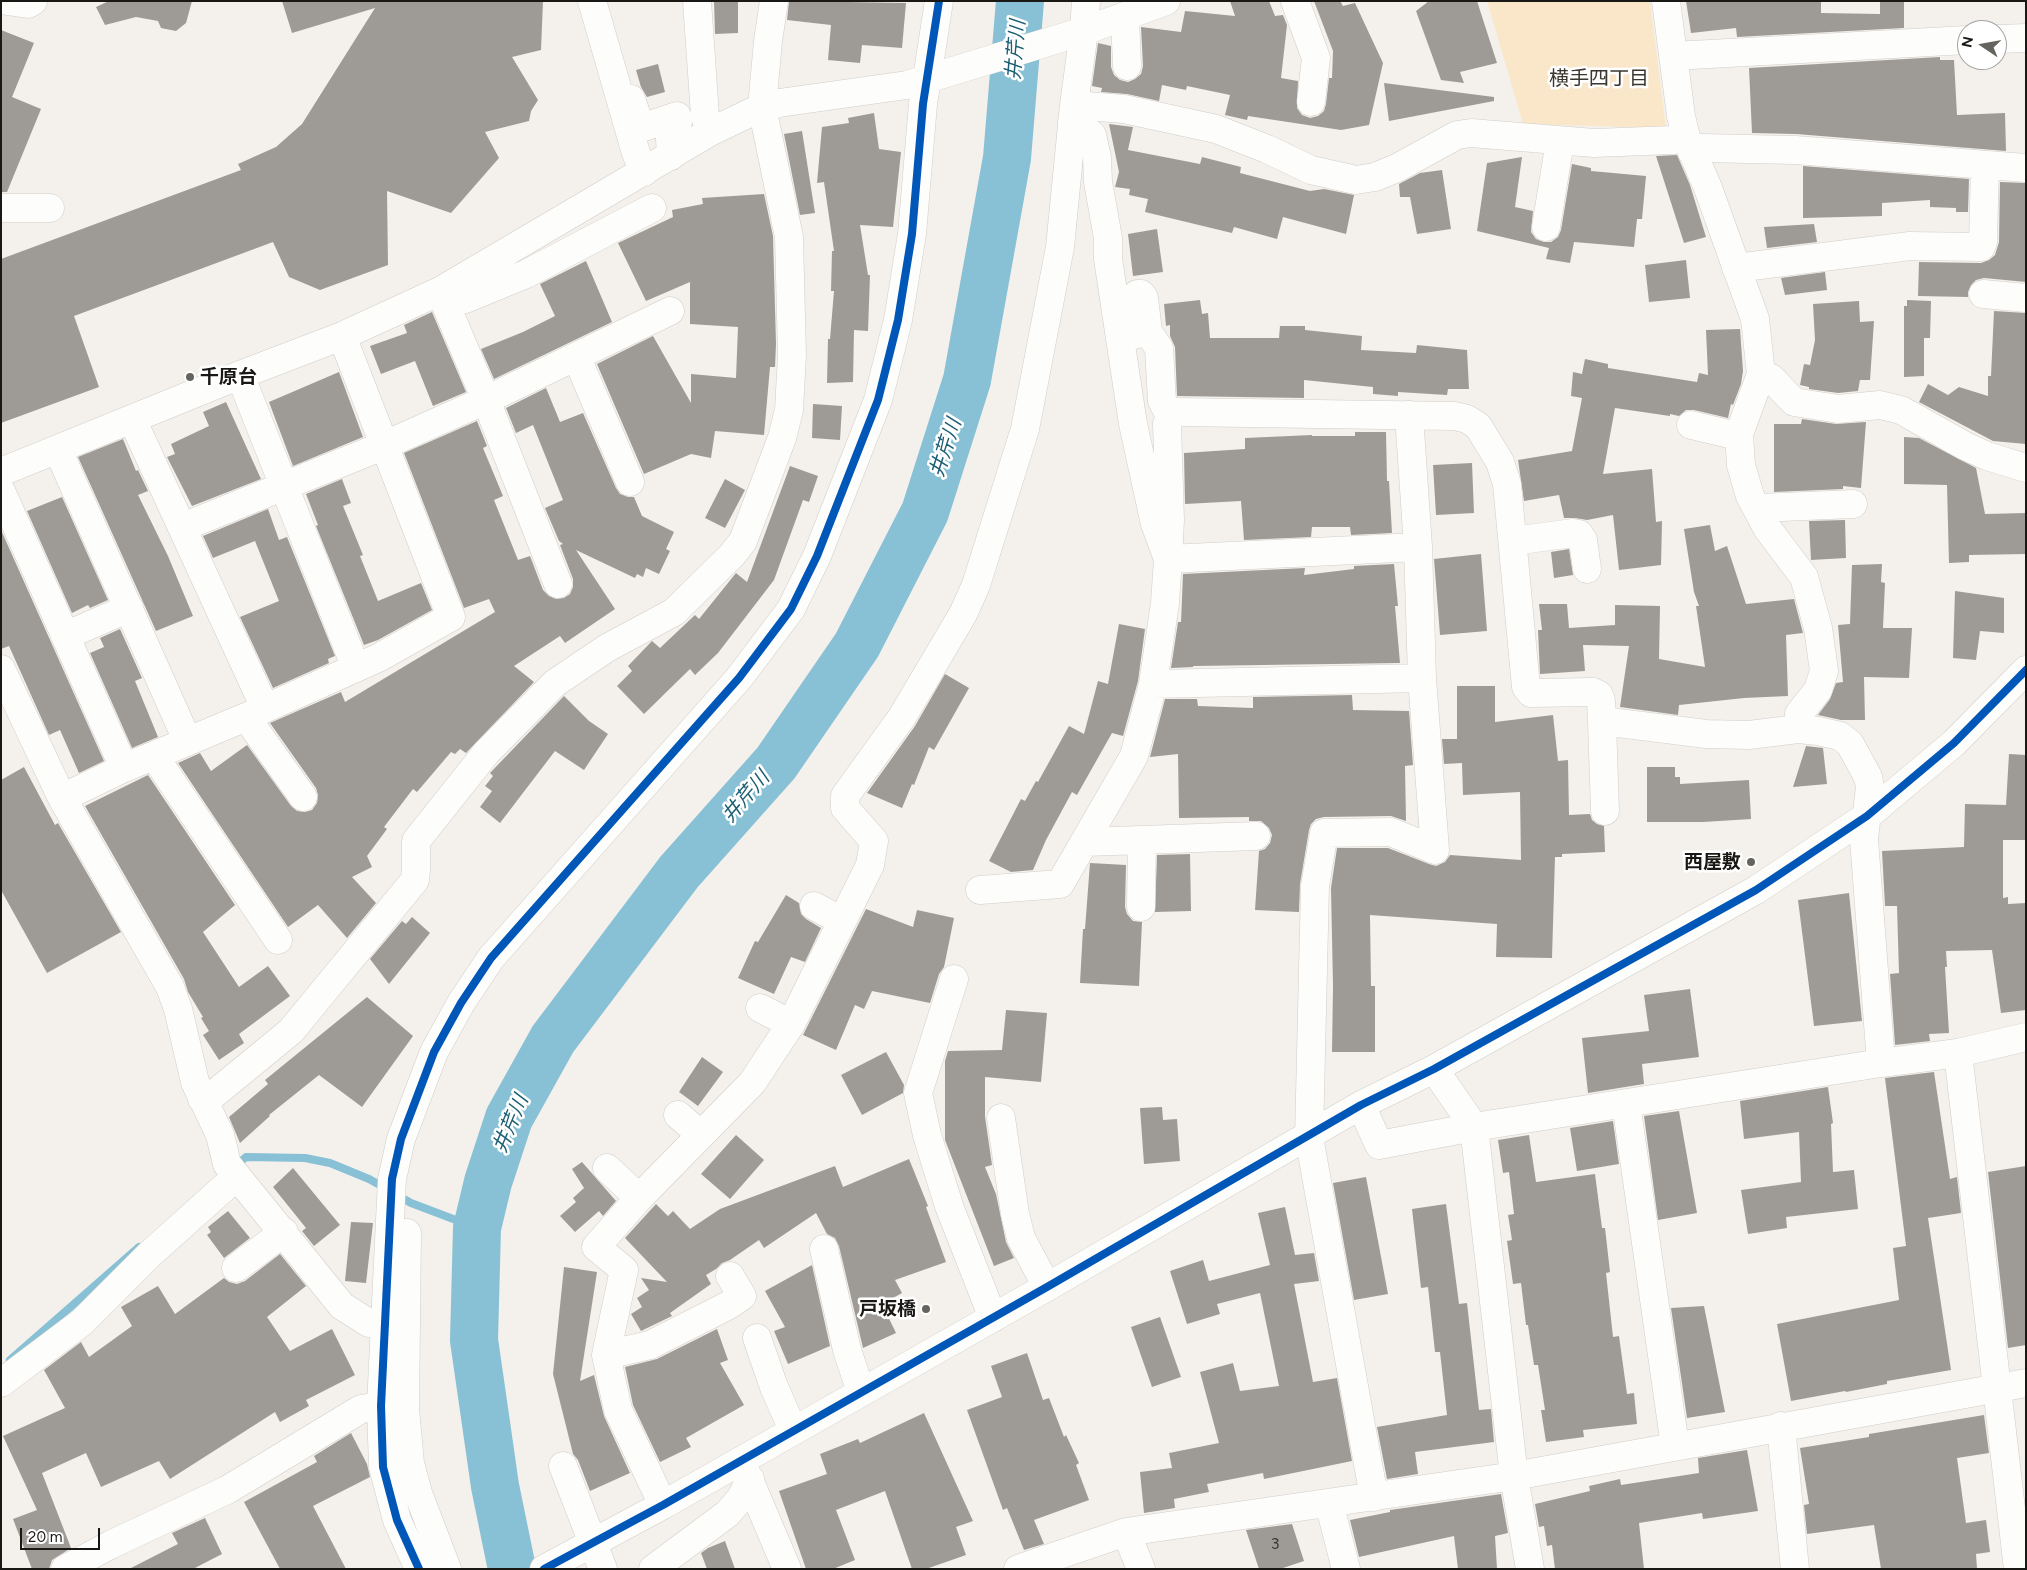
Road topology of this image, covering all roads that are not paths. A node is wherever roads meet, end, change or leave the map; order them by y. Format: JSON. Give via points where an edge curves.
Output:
{"nodes":[{"id":1,"x":8,"y":1,"type":"edge"},
{"id":2,"x":33,"y":1,"type":"edge"},
{"id":3,"x":592,"y":1,"type":"edge"},
{"id":4,"x":698,"y":1,"type":"edge"},
{"id":5,"x":774,"y":1,"type":"edge"},
{"id":6,"x":939,"y":1,"type":"edge"},
{"id":7,"x":1086,"y":1,"type":"edge"},
{"id":8,"x":1166,"y":1,"type":"edge"},
{"id":9,"x":1295,"y":1,"type":"edge"},
{"id":10,"x":1666,"y":1,"type":"edge"},
{"id":11,"x":1125,"y":16,"type":"junction"},
{"id":12,"x":1079,"y":33,"type":"junction"},
{"id":13,"x":2026,"y":38,"type":"edge"},
{"id":14,"x":2007,"y":39,"type":"edge"},
{"id":15,"x":1957,"y":41,"type":"edge"},
{"id":16,"x":1673,"y":56,"type":"junction"},
{"id":17,"x":1127,"y":66,"type":"dead end"},
{"id":18,"x":622,"y":73,"type":"dead end"},
{"id":19,"x":932,"y":77,"type":"junction"},
{"id":20,"x":1311,"y":102,"type":"dead end"},
{"id":21,"x":762,"y":107,"type":"junction"},
{"id":22,"x":1073,"y":114,"type":"junction"},
{"id":23,"x":710,"y":132,"type":"junction"},
{"id":24,"x":1560,"y":141,"type":"junction"},
{"id":25,"x":1689,"y":145,"type":"junction"},
{"id":26,"x":671,"y":156,"type":"junction"},
{"id":27,"x":1985,"y":166,"type":"junction"},
{"id":28,"x":2026,"y":168,"type":"edge"},
{"id":29,"x":644,"y":172,"type":"junction"},
{"id":30,"x":1,"y":208,"type":"edge"},
{"id":31,"x":50,"y":208,"type":"dead end"},
{"id":32,"x":652,"y":208,"type":"dead end"},
{"id":33,"x":1546,"y":227,"type":"dead end"},
{"id":34,"x":1736,"y":268,"type":"junction"},
{"id":35,"x":1983,"y":294,"type":"dead end"},
{"id":36,"x":443,"y":298,"type":"junction"},
{"id":37,"x":2026,"y":298,"type":"edge"},
{"id":38,"x":670,"y":311,"type":"dead end"},
{"id":39,"x":342,"y":336,"type":"junction"},
{"id":40,"x":1120,"y":339,"type":"junction"},
{"id":41,"x":577,"y":358,"type":"junction"},
{"id":42,"x":1761,"y":374,"type":"junction"},
{"id":43,"x":240,"y":375,"type":"junction"},
{"id":44,"x":486,"y":400,"type":"junction"},
{"id":45,"x":1409,"y":415,"type":"junction"},
{"id":46,"x":1170,"y":416,"type":"junction"},
{"id":47,"x":132,"y":419,"type":"junction"},
{"id":48,"x":1691,"y":425,"type":"dead end"},
{"id":49,"x":1739,"y":434,"type":"junction"},
{"id":50,"x":385,"y":444,"type":"junction"},
{"id":51,"x":58,"y":450,"type":"junction"},
{"id":52,"x":2026,"y":468,"type":"edge"},
{"id":53,"x":1,"y":472,"type":"edge"},
{"id":54,"x":630,"y":482,"type":"dead end"},
{"id":55,"x":284,"y":485,"type":"junction"},
{"id":56,"x":1,"y":491,"type":"edge"},
{"id":57,"x":1853,"y":504,"type":"dead end"},
{"id":58,"x":1758,"y":508,"type":"junction"},
{"id":59,"x":183,"y":527,"type":"junction"},
{"id":60,"x":1514,"y":541,"type":"junction"},
{"id":61,"x":1418,"y":547,"type":"junction"},
{"id":62,"x":1168,"y":559,"type":"junction"},
{"id":63,"x":1587,"y":568,"type":"dead end"},
{"id":64,"x":558,"y":584,"type":"dead end"},
{"id":65,"x":129,"y":608,"type":"junction"},
{"id":66,"x":65,"y":636,"type":"junction"},
{"id":67,"x":356,"y":668,"type":"junction"},
{"id":68,"x":1,"y":670,"type":"edge"},
{"id":69,"x":2026,"y":670,"type":"edge"},
{"id":70,"x":1422,"y":678,"type":"junction"},
{"id":71,"x":1153,"y":684,"type":"junction"},
{"id":72,"x":256,"y":712,"type":"junction"},
{"id":73,"x":1602,"y":720,"type":"junction"},
{"id":74,"x":1798,"y":729,"type":"junction"},
{"id":75,"x":187,"y":740,"type":"junction"},
{"id":76,"x":155,"y":757,"type":"junction"},
{"id":77,"x":124,"y":768,"type":"junction"},
{"id":78,"x":302,"y":797,"type":"dead end"},
{"id":79,"x":62,"y":798,"type":"junction"},
{"id":80,"x":1605,"y":811,"type":"dead end"},
{"id":81,"x":1866,"y":816,"type":"junction"},
{"id":82,"x":1256,"y":836,"type":"dead end"},
{"id":83,"x":1142,"y":840,"type":"junction"},
{"id":84,"x":1085,"y":842,"type":"junction"},
{"id":85,"x":980,"y":890,"type":"dead end"},
{"id":86,"x":814,"y":906,"type":"dead end"},
{"id":87,"x":1141,"y":907,"type":"dead end"},
{"id":88,"x":842,"y":921,"type":"junction"},
{"id":89,"x":278,"y":940,"type":"dead end"},
{"id":90,"x":954,"y":979,"type":"dead end"},
{"id":91,"x":760,"y":1008,"type":"dead end"},
{"id":92,"x":791,"y":1024,"type":"junction"},
{"id":93,"x":2026,"y":1037,"type":"edge"},
{"id":94,"x":1958,"y":1052,"type":"junction"},
{"id":95,"x":1881,"y":1063,"type":"junction"},
{"id":96,"x":1434,"y":1069,"type":"junction"},
{"id":97,"x":202,"y":1099,"type":"junction"},
{"id":98,"x":1626,"y":1103,"type":"junction"},
{"id":99,"x":1360,"y":1106,"type":"junction"},
{"id":100,"x":678,"y":1115,"type":"dead end"},
{"id":101,"x":1001,"y":1118,"type":"dead end"},
{"id":102,"x":1474,"y":1127,"type":"junction"},
{"id":103,"x":700,"y":1134,"type":"junction"},
{"id":104,"x":1309,"y":1137,"type":"junction"},
{"id":105,"x":401,"y":1139,"type":"junction"},
{"id":106,"x":607,"y":1168,"type":"dead end"},
{"id":107,"x":232,"y":1171,"type":"junction"},
{"id":108,"x":638,"y":1198,"type":"junction"},
{"id":109,"x":284,"y":1232,"type":"junction"},
{"id":110,"x":824,"y":1249,"type":"dead end"},
{"id":111,"x":236,"y":1268,"type":"dead end"},
{"id":112,"x":730,"y":1276,"type":"dead end"},
{"id":113,"x":1047,"y":1287,"type":"junction"},
{"id":114,"x":993,"y":1318,"type":"junction"},
{"id":115,"x":385,"y":1326,"type":"junction"},
{"id":116,"x":757,"y":1338,"type":"dead end"},
{"id":117,"x":606,"y":1355,"type":"junction"},
{"id":118,"x":1,"y":1383,"type":"edge"},
{"id":119,"x":2026,"y":1383,"type":"edge"},
{"id":120,"x":1996,"y":1388,"type":"junction"},
{"id":121,"x":861,"y":1392,"type":"junction"},
{"id":122,"x":381,"y":1406,"type":"junction"},
{"id":123,"x":1781,"y":1426,"type":"junction"},
{"id":124,"x":793,"y":1430,"type":"junction"},
{"id":125,"x":1675,"y":1446,"type":"junction"},
{"id":126,"x":563,"y":1466,"type":"dead end"},
{"id":127,"x":745,"y":1469,"type":"junction"},
{"id":128,"x":1514,"y":1476,"type":"junction"},
{"id":129,"x":1374,"y":1496,"type":"junction"},
{"id":130,"x":1329,"y":1503,"type":"junction"},
{"id":131,"x":663,"y":1505,"type":"junction"},
{"id":132,"x":1126,"y":1532,"type":"junction"},
{"id":133,"x":586,"y":1546,"type":"junction"},
{"id":134,"x":65,"y":1569,"type":"edge"},
{"id":135,"x":419,"y":1569,"type":"edge"},
{"id":136,"x":447,"y":1569,"type":"edge"},
{"id":137,"x":544,"y":1569,"type":"edge"},
{"id":138,"x":603,"y":1569,"type":"edge"},
{"id":139,"x":653,"y":1569,"type":"edge"},
{"id":140,"x":787,"y":1569,"type":"edge"},
{"id":141,"x":1018,"y":1569,"type":"edge"},
{"id":142,"x":1141,"y":1569,"type":"edge"},
{"id":143,"x":1346,"y":1569,"type":"edge"},
{"id":144,"x":1530,"y":1569,"type":"edge"},
{"id":145,"x":1795,"y":1569,"type":"edge"},
{"id":146,"x":2018,"y":1569,"type":"edge"}],
"edges":[{"from":1,"to":2,"type":"street","via":[[28,4]]},
{"from":3,"to":29,"type":"street"},
{"from":4,"to":23,"type":"street","via":[[705,116]]},
{"from":5,"to":21,"type":"street"},
{"from":6,"to":19,"type":"street"},
{"from":7,"to":12,"type":"street"},
{"from":8,"to":11,"type":"street"},
{"from":9,"to":20,"type":"street","via":[[1316,58]]},
{"from":10,"to":16,"type":"street"},
{"from":11,"to":12,"type":"street"},
{"from":11,"to":17,"type":"street"},
{"from":12,"to":19,"type":"street"},
{"from":12,"to":22,"type":"street"},
{"from":13,"to":14,"type":"street"},
{"from":15,"to":16,"type":"street"},
{"from":16,"to":25,"type":"street","via":[[1681,116]]},
{"from":18,"to":26,"type":"street","via":[[641,128],[677,116],[678,122],[670,139]]},
{"from":19,"to":21,"type":"street","via":[[907,85]]},
{"from":19,"to":105,"type":"street","via":[[923,104],[912,234],[898,320],[878,400],[813,565],[791,609],[739,678],[491,958],[434,1052]]},
{"from":21,"to":23,"type":"street"},
{"from":21,"to":97,"type":"street","via":[[789,237],[792,355],[788,410],[782,438],[743,541],[674,612],[606,648],[555,683],[486,753],[416,841],[414,880],[291,1031],[213,1095]]},
{"from":22,"to":24,"type":"street","via":[[1124,108],[1216,129],[1311,170],[1356,180],[1397,168],[1456,135],[1471,133]]},
{"from":22,"to":40,"type":"street","via":[[1092,135],[1097,157]]},
{"from":22,"to":88,"type":"street","via":[[1060,247],[1025,429],[976,585],[963,614],[902,717],[844,796],[845,808],[874,841],[870,865]]},
{"from":23,"to":26,"type":"street"},
{"from":24,"to":25,"type":"street","via":[[1673,140]]},
{"from":24,"to":33,"type":"street"},
{"from":25,"to":27,"type":"street","via":[[1795,150]]},
{"from":25,"to":34,"type":"street"},
{"from":26,"to":29,"type":"street"},
{"from":27,"to":28,"type":"street"},
{"from":27,"to":34,"type":"street","via":[[1981,247],[1910,246]]},
{"from":29,"to":36,"type":"street"},
{"from":30,"to":31,"type":"street"},
{"from":32,"to":36,"type":"street","via":[[526,274],[465,299]]},
{"from":34,"to":42,"type":"street","via":[[1755,319]]},
{"from":35,"to":37,"type":"street"},
{"from":36,"to":39,"type":"street"},
{"from":36,"to":44,"type":"street"},
{"from":38,"to":41,"type":"street"},
{"from":39,"to":43,"type":"street"},
{"from":39,"to":50,"type":"street"},
{"from":40,"to":46,"type":"street","via":[[1137,334],[1139,330],[1136,299],[1137,294],[1141,294],[1148,332],[1159,348],[1162,401]]},
{"from":40,"to":62,"type":"street","via":[[1133,424],[1153,515]]},
{"from":41,"to":44,"type":"street"},
{"from":41,"to":54,"type":"street"},
{"from":42,"to":49,"type":"street"},
{"from":42,"to":52,"type":"street","via":[[1771,378],[1794,402],[1838,409],[1874,405],[1901,410],[1965,446]]},
{"from":43,"to":47,"type":"street"},
{"from":43,"to":55,"type":"street"},
{"from":44,"to":50,"type":"street"},
{"from":44,"to":64,"type":"street"},
{"from":45,"to":46,"type":"street","via":[[1177,412]]},
{"from":45,"to":60,"type":"street","via":[[1455,416],[1478,426],[1491,444],[1505,477]]},
{"from":45,"to":61,"type":"street"},
{"from":46,"to":62,"type":"street","via":[[1167,424]]},
{"from":47,"to":51,"type":"street"},
{"from":47,"to":59,"type":"street"},
{"from":48,"to":49,"type":"street"},
{"from":49,"to":58,"type":"street","via":[[1741,465],[1750,496]]},
{"from":50,"to":55,"type":"street"},
{"from":50,"to":67,"type":"street","via":[[451,616]]},
{"from":51,"to":53,"type":"street"},
{"from":51,"to":65,"type":"street"},
{"from":55,"to":59,"type":"street"},
{"from":55,"to":67,"type":"street"},
{"from":56,"to":66,"type":"street"},
{"from":57,"to":58,"type":"street"},
{"from":58,"to":74,"type":"street","via":[[1767,528],[1804,577],[1818,628],[1824,671],[1818,690],[1799,714]]},
{"from":59,"to":72,"type":"street"},
{"from":60,"to":63,"type":"street","via":[[1579,534],[1583,540]]},
{"from":60,"to":73,"type":"street","via":[[1526,687],[1531,693],[1593,692],[1601,701]]},
{"from":61,"to":62,"type":"street"},
{"from":61,"to":70,"type":"street"},
{"from":62,"to":71,"type":"street"},
{"from":65,"to":66,"type":"street"},
{"from":65,"to":75,"type":"street"},
{"from":66,"to":77,"type":"street"},
{"from":67,"to":72,"type":"street"},
{"from":68,"to":79,"type":"street"},
{"from":69,"to":81,"type":"street","via":[[1954,743]]},
{"from":70,"to":71,"type":"street"},
{"from":70,"to":104,"type":"street","via":[[1435,850],[1391,832],[1324,833],[1315,886]]},
{"from":71,"to":84,"type":"street","via":[[1134,756]]},
{"from":72,"to":75,"type":"street"},
{"from":72,"to":78,"type":"street"},
{"from":73,"to":74,"type":"street","via":[[1706,734],[1740,735]]},
{"from":73,"to":80,"type":"street"},
{"from":74,"to":81,"type":"street","via":[[1840,736],[1850,744],[1870,787]]},
{"from":75,"to":76,"type":"street"},
{"from":76,"to":77,"type":"street"},
{"from":76,"to":89,"type":"street"},
{"from":77,"to":79,"type":"street"},
{"from":79,"to":97,"type":"street","via":[[170,987]]},
{"from":81,"to":95,"type":"street","via":[[1864,852]]},
{"from":81,"to":96,"type":"street","via":[[1756,890]]},
{"from":82,"to":83,"type":"street"},
{"from":83,"to":84,"type":"street"},
{"from":83,"to":87,"type":"street"},
{"from":84,"to":85,"type":"street","via":[[1060,884]]},
{"from":86,"to":88,"type":"street"},
{"from":88,"to":92,"type":"street"},
{"from":90,"to":114,"type":"street","via":[[918,1093],[926,1135],[949,1206]]},
{"from":91,"to":92,"type":"street"},
{"from":92,"to":103,"type":"street","via":[[752,1083]]},
{"from":93,"to":94,"type":"street"},
{"from":94,"to":95,"type":"street"},
{"from":94,"to":120,"type":"street"},
{"from":95,"to":98,"type":"street"},
{"from":96,"to":99,"type":"street"},
{"from":96,"to":102,"type":"street"},
{"from":97,"to":107,"type":"street","via":[[220,1135]]},
{"from":98,"to":102,"type":"street"},
{"from":98,"to":125,"type":"street"},
{"from":99,"to":102,"type":"street","via":[[1379,1145]]},
{"from":99,"to":104,"type":"street"},
{"from":100,"to":103,"type":"street"},
{"from":101,"to":113,"type":"street","via":[[1014,1214],[1021,1238]]},
{"from":102,"to":128,"type":"street"},
{"from":103,"to":108,"type":"street"},
{"from":104,"to":113,"type":"street"},
{"from":104,"to":129,"type":"street"},
{"from":105,"to":115,"type":"street","via":[[392,1179]]},
{"from":105,"to":136,"type":"street","via":[[412,1155],[407,1240],[405,1409],[410,1463]]},
{"from":106,"to":108,"type":"street"},
{"from":107,"to":109,"type":"street"},
{"from":107,"to":118,"type":"street","via":[[82,1322]]},
{"from":108,"to":117,"type":"street","via":[[596,1247],[624,1270]]},
{"from":109,"to":111,"type":"street"},
{"from":109,"to":115,"type":"street","via":[[342,1306],[369,1323]]},
{"from":110,"to":121,"type":"street","via":[[847,1350]]},
{"from":112,"to":117,"type":"street","via":[[742,1296],[729,1305],[650,1345]]},
{"from":113,"to":114,"type":"street"},
{"from":114,"to":121,"type":"street"},
{"from":115,"to":122,"type":"street"},
{"from":116,"to":124,"type":"street"},
{"from":117,"to":131,"type":"street","via":[[618,1410]]},
{"from":119,"to":120,"type":"street"},
{"from":120,"to":123,"type":"street"},
{"from":120,"to":146,"type":"street"},
{"from":121,"to":124,"type":"street"},
{"from":122,"to":134,"type":"street","via":[[361,1409],[226,1490],[110,1544]]},
{"from":122,"to":135,"type":"street","via":[[383,1467],[397,1520]]},
{"from":123,"to":125,"type":"street"},
{"from":123,"to":145,"type":"street"},
{"from":124,"to":127,"type":"street"},
{"from":125,"to":128,"type":"street"},
{"from":126,"to":133,"type":"street"},
{"from":127,"to":131,"type":"street"},
{"from":127,"to":139,"type":"street","via":[[741,1498],[727,1514]]},
{"from":127,"to":140,"type":"street"},
{"from":128,"to":129,"type":"street"},
{"from":128,"to":144,"type":"street"},
{"from":129,"to":130,"type":"street"},
{"from":130,"to":132,"type":"street"},
{"from":130,"to":143,"type":"street"},
{"from":131,"to":133,"type":"street"},
{"from":132,"to":141,"type":"street"},
{"from":132,"to":142,"type":"street"},
{"from":133,"to":137,"type":"street"},
{"from":133,"to":138,"type":"street"}]}
